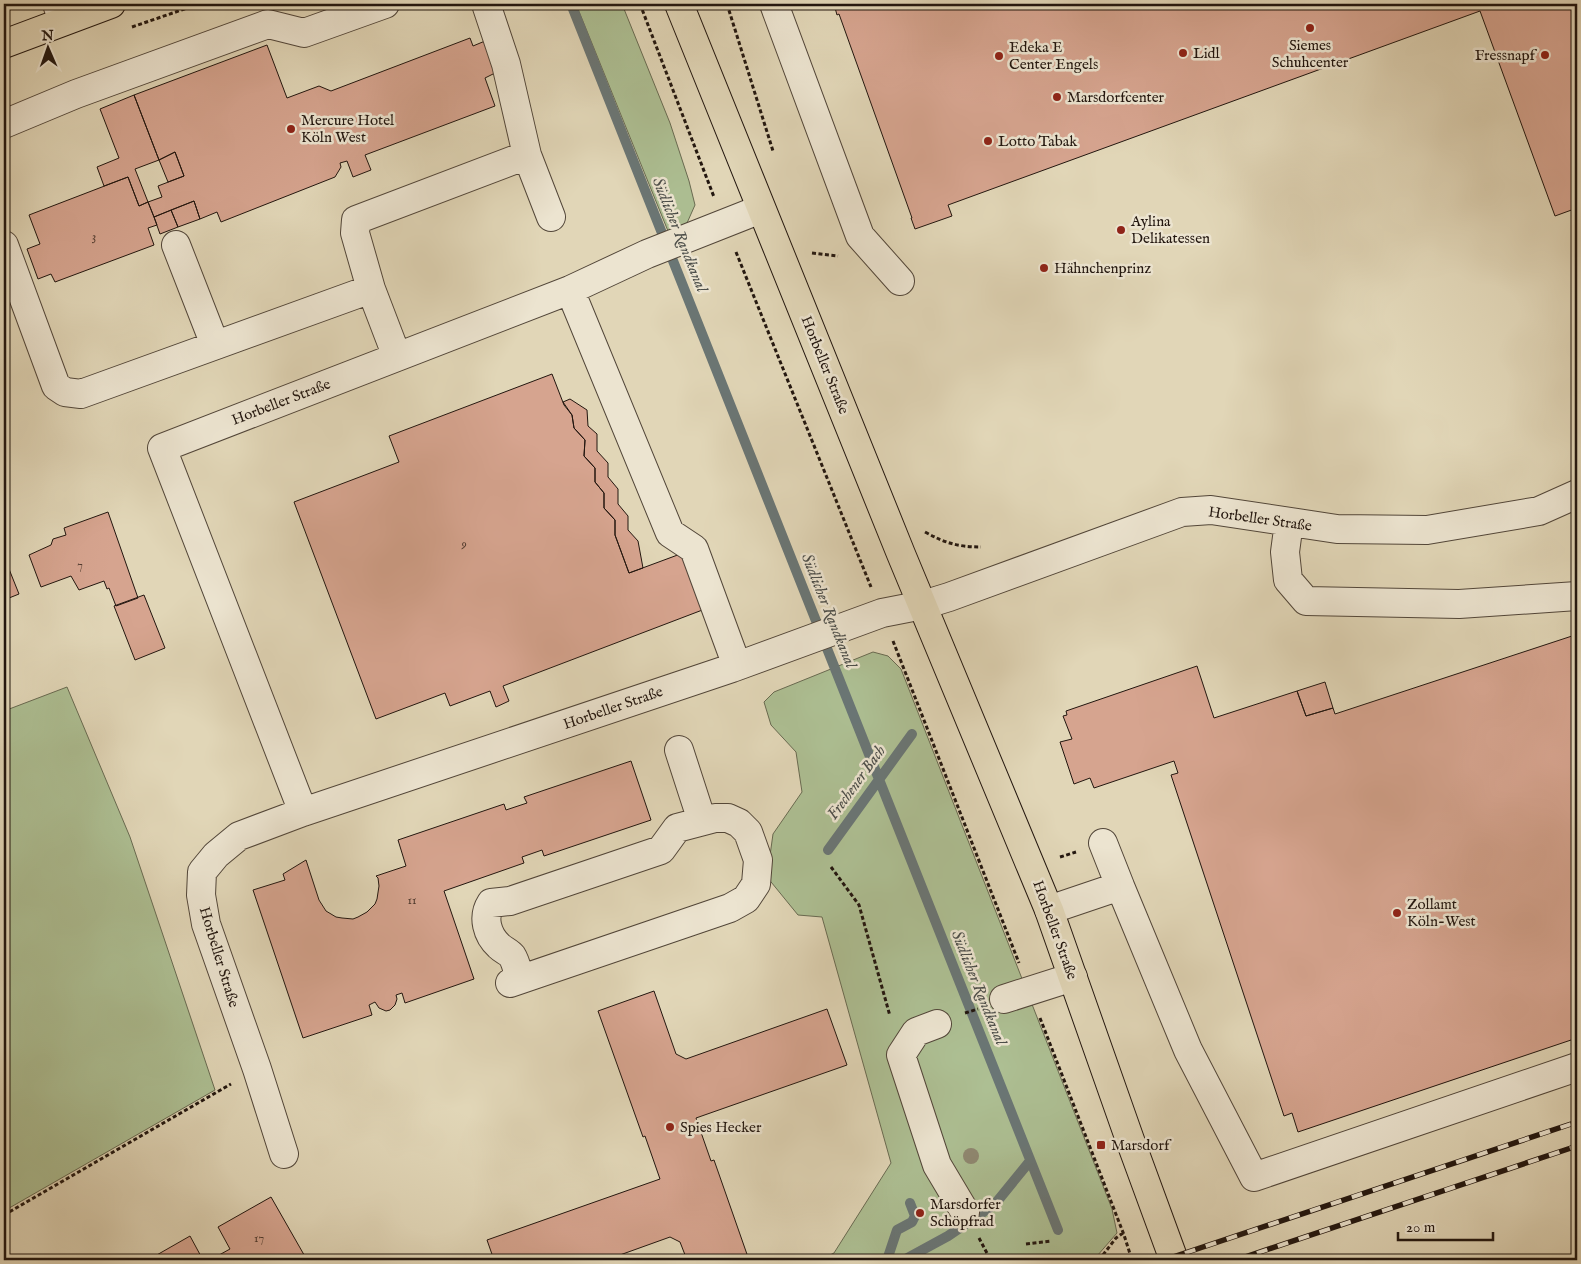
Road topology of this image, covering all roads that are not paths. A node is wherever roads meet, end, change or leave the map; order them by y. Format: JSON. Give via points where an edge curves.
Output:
{"nodes":[{"id":1,"x":112,"y":4,"type":"edge"},
{"id":2,"x":385,"y":4,"type":"edge"},
{"id":3,"x":486,"y":4,"type":"edge"},
{"id":4,"x":679,"y":4,"type":"edge"},
{"id":5,"x":774,"y":4,"type":"edge"},
{"id":6,"x":60,"y":12,"type":"edge"},
{"id":7,"x":4,"y":44,"type":"edge"},
{"id":8,"x":4,"y":124,"type":"edge"},
{"id":9,"x":527,"y":156,"type":"junction"},
{"id":10,"x":761,"y":208,"type":"junction"},
{"id":11,"x":551,"y":218,"type":"dead end"},
{"id":12,"x":4,"y":245,"type":"edge"},
{"id":13,"x":176,"y":245,"type":"dead end"},
{"id":14,"x":900,"y":281,"type":"dead end"},
{"id":15,"x":371,"y":289,"type":"junction"},
{"id":16,"x":570,"y":290,"type":"junction"},
{"id":17,"x":214,"y":345,"type":"junction"},
{"id":18,"x":397,"y":357,"type":"junction"},
{"id":19,"x":1577,"y":494,"type":"edge"},
{"id":20,"x":1289,"y":522,"type":"junction"},
{"id":21,"x":1577,"y":596,"type":"edge"},
{"id":22,"x":923,"y":605,"type":"junction"},
{"id":23,"x":737,"y":666,"type":"junction"},
{"id":24,"x":678,"y":750,"type":"dead end"},
{"id":25,"x":303,"y":812,"type":"junction"},
{"id":26,"x":702,"y":821,"type":"junction"},
{"id":27,"x":1103,"y":843,"type":"dead end"},
{"id":28,"x":1120,"y":886,"type":"junction"},
{"id":29,"x":1049,"y":910,"type":"junction"},
{"id":30,"x":1073,"y":977,"type":"junction"},
{"id":31,"x":1004,"y":999,"type":"road end"},
{"id":32,"x":937,"y":1024,"type":"road end"},
{"id":33,"x":1577,"y":1067,"type":"edge"},
{"id":34,"x":284,"y":1154,"type":"dead end"},
{"id":35,"x":965,"y":1212,"type":"dead end"},
{"id":36,"x":1174,"y":1260,"type":"edge"}],
"edges":[{"from":1,"to":6,"type":"main road"},
{"from":2,"to":8,"type":"street","via":[[304,33],[268,24],[76,94]]},
{"from":3,"to":9,"type":"street","via":[[506,64]]},
{"from":4,"to":10,"type":"main road","name":"Horbeller Straße"},
{"from":5,"to":14,"type":"street","via":[[860,236]]},
{"from":6,"to":7,"type":"main road"},
{"from":9,"to":11,"type":"street"},
{"from":9,"to":15,"type":"street","via":[[356,220],[356,233]]},
{"from":10,"to":16,"type":"street","name":"Horbeller Straße","via":[[646,254]]},
{"from":10,"to":22,"type":"main road","name":"Horbeller Straße"},
{"from":12,"to":17,"type":"street","via":[[56,386],[65,392],[81,394]]},
{"from":13,"to":17,"type":"street"},
{"from":15,"to":17,"type":"street"},
{"from":15,"to":18,"type":"street"},
{"from":16,"to":18,"type":"street","name":"Horbeller Straße"},
{"from":16,"to":23,"type":"street","via":[[670,533],[694,549]]},
{"from":18,"to":25,"type":"street","name":"Horbeller Straße","via":[[162,448]]},
{"from":19,"to":20,"type":"street","name":"Horbeller Straße","via":[[1539,511],[1427,530],[1337,530]]},
{"from":20,"to":21,"type":"street","via":[[1285,552],[1288,580],[1306,601],[1459,604]]},
{"from":20,"to":22,"type":"street","name":"Horbeller Straße","via":[[1211,510],[1182,512]]},
{"from":22,"to":23,"type":"street","name":"Horbeller Straße","via":[[882,613]]},
{"from":22,"to":29,"type":"main road","name":"Horbeller Straße"},
{"from":23,"to":25,"type":"street","name":"Horbeller Straße"},
{"from":24,"to":26,"type":"street"},
{"from":25,"to":34,"type":"street","name":"Horbeller Straße","via":[[239,836],[202,872],[201,895],[206,924]]},
{"from":26,"to":26,"type":"street","via":[[677,828],[661,850],[510,901],[491,903],[486,910],[490,936],[512,957],[515,981],[730,908],[746,899],[756,884],[758,860],[748,832],[740,823],[728,818]]},
{"from":27,"to":28,"type":"street"},
{"from":28,"to":29,"type":"street"},
{"from":28,"to":33,"type":"street","via":[[1188,1050],[1254,1177]]},
{"from":29,"to":30,"type":"main road","name":"Horbeller Straße"},
{"from":30,"to":31,"type":"street"},
{"from":30,"to":36,"type":"main road","name":"Horbeller Straße"},
{"from":32,"to":35,"type":"street","via":[[916,1032],[901,1055],[937,1165]]}]}
